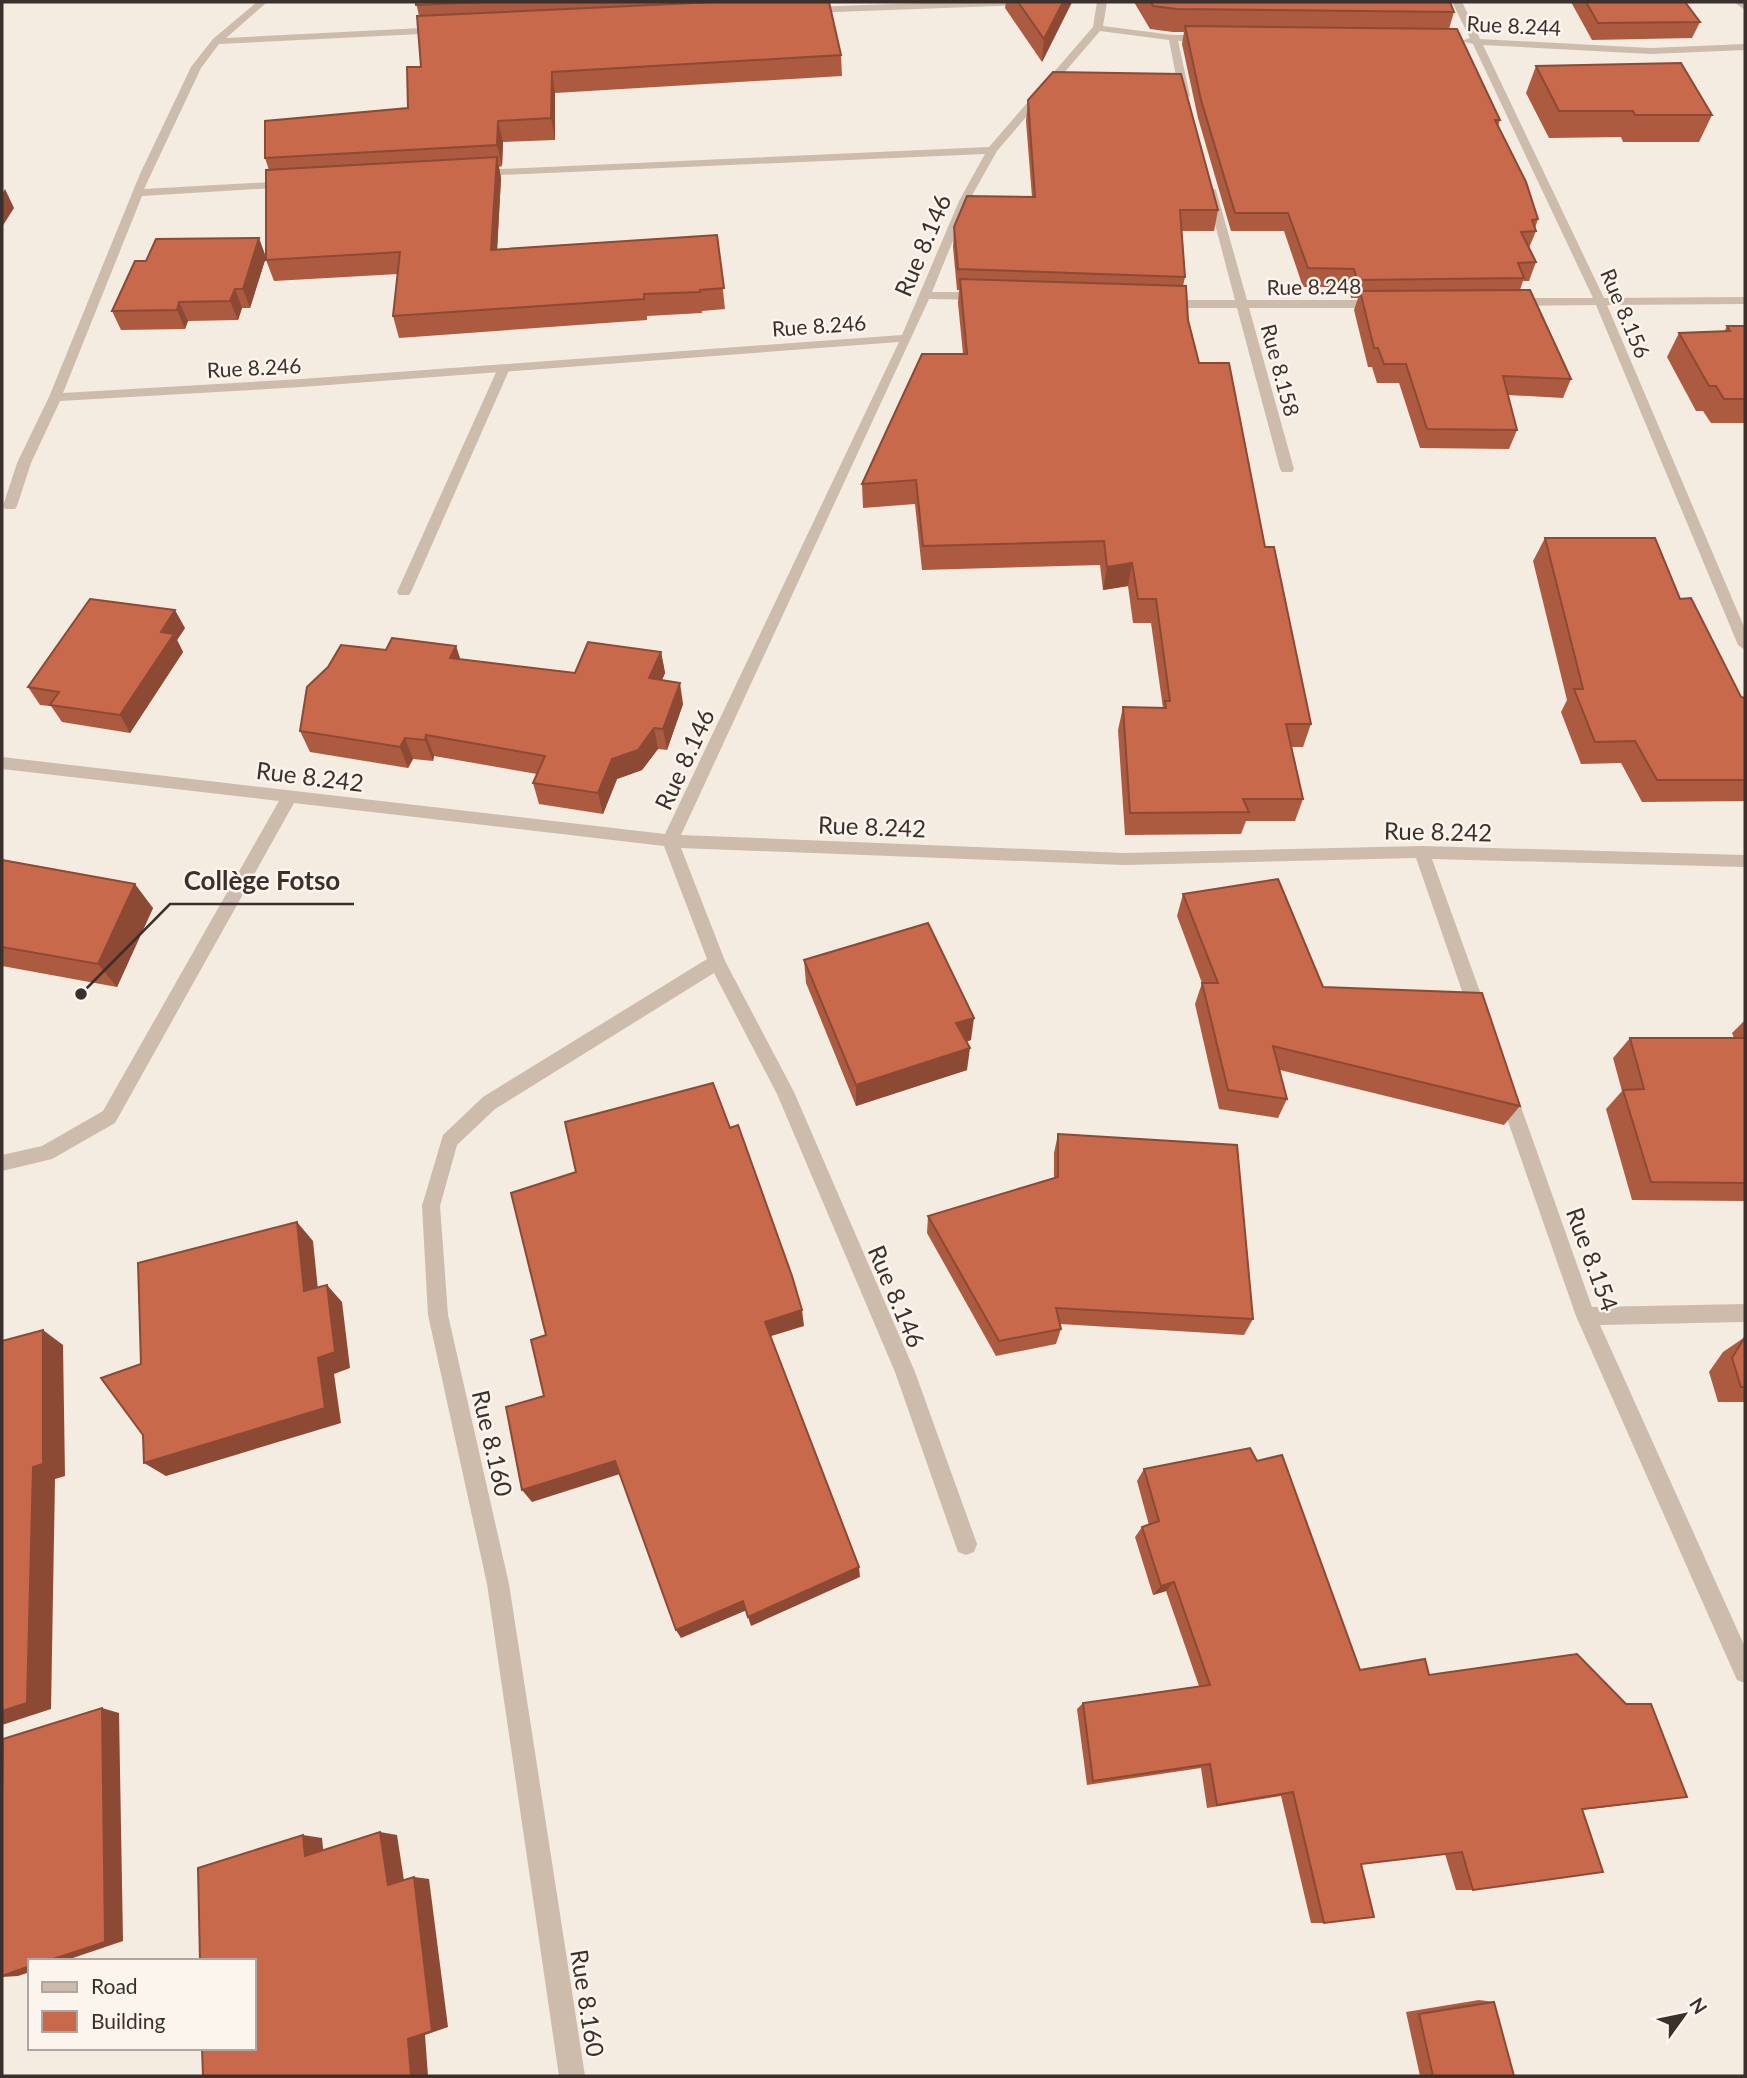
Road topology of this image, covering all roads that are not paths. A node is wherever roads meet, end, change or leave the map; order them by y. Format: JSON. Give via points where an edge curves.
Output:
{"nodes":[{"id":1,"x":262,"y":2,"type":"edge"},
{"id":2,"x":1022,"y":2,"type":"edge"},
{"id":3,"x":1102,"y":2,"type":"edge"},
{"id":4,"x":1457,"y":2,"type":"edge"},
{"id":5,"x":1739,"y":2,"type":"edge"},
{"id":6,"x":1745,"y":8,"type":"edge"},
{"id":7,"x":801,"y":11,"type":"edge"},
{"id":8,"x":1098,"y":28,"type":"junction"},
{"id":9,"x":449,"y":30,"type":"edge"},
{"id":10,"x":1173,"y":38,"type":"junction"},
{"id":11,"x":1214,"y":38,"type":"edge"},
{"id":12,"x":216,"y":41,"type":"junction"},
{"id":13,"x":1448,"y":41,"type":"edge"},
{"id":14,"x":1475,"y":41,"type":"junction"},
{"id":15,"x":1745,"y":47,"type":"edge"},
{"id":16,"x":1187,"y":105,"type":"edge"},
{"id":17,"x":992,"y":150,"type":"junction"},
{"id":18,"x":1206,"y":171,"type":"edge"},
{"id":19,"x":465,"y":174,"type":"edge"},
{"id":20,"x":302,"y":183,"type":"edge"},
{"id":21,"x":139,"y":193,"type":"junction"},
{"id":22,"x":926,"y":295,"type":"junction"},
{"id":23,"x":993,"y":296,"type":"edge"},
{"id":24,"x":1745,"y":300,"type":"edge"},
{"id":25,"x":1598,"y":301,"type":"junction"},
{"id":26,"x":1503,"y":302,"type":"edge"},
{"id":27,"x":1146,"y":303,"type":"edge"},
{"id":28,"x":1394,"y":304,"type":"edge"},
{"id":29,"x":1244,"y":306,"type":"junction"},
{"id":30,"x":907,"y":338,"type":"junction"},
{"id":31,"x":504,"y":368,"type":"junction"},
{"id":32,"x":55,"y":397,"type":"junction"},
{"id":33,"x":1287,"y":469,"type":"dead end"},
{"id":34,"x":10,"y":506,"type":"dead end"},
{"id":35,"x":404,"y":592,"type":"dead end"},
{"id":36,"x":1745,"y":645,"type":"edge"},
{"id":37,"x":2,"y":763,"type":"edge"},
{"id":38,"x":290,"y":796,"type":"junction"},
{"id":39,"x":670,"y":841,"type":"junction"},
{"id":40,"x":1422,"y":852,"type":"junction"},
{"id":41,"x":1745,"y":861,"type":"edge"},
{"id":42,"x":717,"y":962,"type":"junction"},
{"id":43,"x":1486,"y":1032,"type":"edge"},
{"id":44,"x":1500,"y":1071,"type":"edge"},
{"id":45,"x":2,"y":1163,"type":"edge"},
{"id":46,"x":1745,"y":1313,"type":"edge"},
{"id":47,"x":1586,"y":1316,"type":"junction"},
{"id":48,"x":966,"y":1544,"type":"dead end"},
{"id":49,"x":1745,"y":1672,"type":"edge"},
{"id":50,"x":572,"y":2076,"type":"edge"}],
"edges":[{"from":1,"to":12,"type":"street"},
{"from":2,"to":7,"type":"street"},
{"from":3,"to":8,"type":"street"},
{"from":4,"to":14,"type":"street","name":"Rue 8.156"},
{"from":5,"to":6,"type":"street"},
{"from":8,"to":10,"type":"street"},
{"from":8,"to":17,"type":"street","name":"Rue 8.146"},
{"from":9,"to":12,"type":"street"},
{"from":10,"to":11,"type":"street"},
{"from":10,"to":16,"type":"street"},
{"from":12,"to":21,"type":"street","via":[[196,67]]},
{"from":13,"to":14,"type":"street","name":"Rue 8.244"},
{"from":14,"to":15,"type":"street","name":"Rue 8.244","via":[[1651,51]]},
{"from":14,"to":25,"type":"street","name":"Rue 8.156","via":[[1583,261]]},
{"from":17,"to":19,"type":"street"},
{"from":17,"to":22,"type":"street","name":"Rue 8.146","via":[[965,198]]},
{"from":18,"to":29,"type":"street","name":"Rue 8.158"},
{"from":20,"to":21,"type":"street"},
{"from":21,"to":32,"type":"street"},
{"from":22,"to":23,"type":"street"},
{"from":22,"to":30,"type":"street","name":"Rue 8.146"},
{"from":24,"to":25,"type":"street"},
{"from":25,"to":26,"type":"street"},
{"from":25,"to":36,"type":"street","name":"Rue 8.156"},
{"from":27,"to":29,"type":"street","name":"Rue 8.248"},
{"from":28,"to":29,"type":"street","name":"Rue 8.248"},
{"from":29,"to":33,"type":"street","name":"Rue 8.158"},
{"from":30,"to":31,"type":"street","name":"Rue 8.246"},
{"from":30,"to":39,"type":"street","name":"Rue 8.146"},
{"from":31,"to":32,"type":"street","name":"Rue 8.246"},
{"from":31,"to":35,"type":"street"},
{"from":32,"to":34,"type":"street"},
{"from":37,"to":38,"type":"street","name":"Rue 8.242"},
{"from":38,"to":39,"type":"street","name":"Rue 8.242"},
{"from":38,"to":45,"type":"street","via":[[108,1117],[46,1153]]},
{"from":39,"to":40,"type":"street","name":"Rue 8.242","via":[[1124,859]]},
{"from":39,"to":42,"type":"street","name":"Rue 8.146"},
{"from":40,"to":41,"type":"street","name":"Rue 8.242"},
{"from":40,"to":43,"type":"street"},
{"from":42,"to":48,"type":"street","name":"Rue 8.146","via":[[785,1092],[905,1373]]},
{"from":42,"to":50,"type":"street","name":"Rue 8.160","via":[[489,1103],[449,1141],[431,1206],[438,1315],[498,1584]]},
{"from":44,"to":47,"type":"street","name":"Rue 8.154"},
{"from":46,"to":47,"type":"street"},
{"from":47,"to":49,"type":"street","name":"Rue 8.154"}]}
